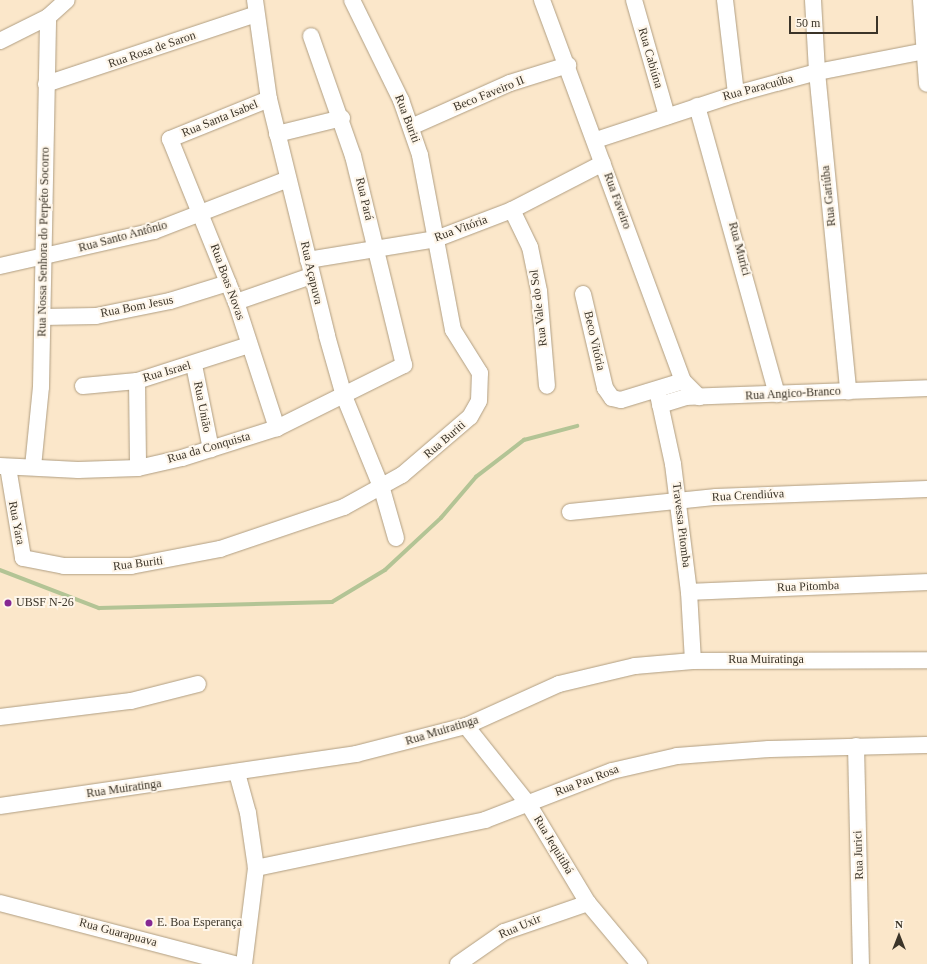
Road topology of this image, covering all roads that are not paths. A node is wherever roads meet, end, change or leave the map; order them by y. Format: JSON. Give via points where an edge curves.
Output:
{"nodes":[{"id":1,"x":67,"y":0,"type":"edge"},
{"id":2,"x":352,"y":0,"type":"edge"},
{"id":3,"x":542,"y":0,"type":"edge"},
{"id":4,"x":634,"y":0,"type":"edge"},
{"id":5,"x":725,"y":0,"type":"edge"},
{"id":6,"x":813,"y":0,"type":"edge"},
{"id":7,"x":921,"y":0,"type":"edge"},
{"id":8,"x":256,"y":7,"type":"edge"},
{"id":9,"x":48,"y":17,"type":"junction"},
{"id":10,"x":311,"y":36,"type":"dead end"},
{"id":11,"x":0,"y":41,"type":"edge"},
{"id":12,"x":926,"y":61,"type":"edge"},
{"id":13,"x":568,"y":65,"type":"junction"},
{"id":14,"x":816,"y":72,"type":"junction"},
{"id":15,"x":46,"y":84,"type":"junction"},
{"id":16,"x":927,"y":84,"type":"edge"},
{"id":17,"x":736,"y":94,"type":"junction"},
{"id":18,"x":269,"y":99,"type":"junction"},
{"id":19,"x":697,"y":106,"type":"junction"},
{"id":20,"x":667,"y":116,"type":"junction"},
{"id":21,"x":342,"y":118,"type":"junction"},
{"id":22,"x":411,"y":127,"type":"junction"},
{"id":23,"x":277,"y":134,"type":"junction"},
{"id":24,"x":170,"y":139,"type":"joint"},
{"id":25,"x":596,"y":140,"type":"junction"},
{"id":26,"x":604,"y":163,"type":"junction"},
{"id":27,"x":288,"y":179,"type":"junction"},
{"id":28,"x":512,"y":210,"type":"junction"},
{"id":29,"x":200,"y":212,"type":"junction"},
{"id":30,"x":436,"y":239,"type":"junction"},
{"id":31,"x":375,"y":249,"type":"junction"},
{"id":32,"x":42,"y":256,"type":"junction"},
{"id":33,"x":308,"y":260,"type":"junction"},
{"id":34,"x":0,"y":266,"type":"edge"},
{"id":35,"x":311,"y":276,"type":"junction"},
{"id":36,"x":228,"y":283,"type":"junction"},
{"id":37,"x":583,"y":294,"type":"dead end"},
{"id":38,"x":236,"y":302,"type":"junction"},
{"id":39,"x":43,"y":317,"type":"junction"},
{"id":40,"x":249,"y":345,"type":"junction"},
{"id":41,"x":194,"y":365,"type":"junction"},
{"id":42,"x":404,"y":365,"type":"joint"},
{"id":43,"x":137,"y":381,"type":"junction"},
{"id":44,"x":683,"y":381,"type":"junction"},
{"id":45,"x":83,"y":386,"type":"dead end"},
{"id":46,"x":547,"y":386,"type":"dead end"},
{"id":47,"x":927,"y":388,"type":"edge"},
{"id":48,"x":848,"y":391,"type":"junction"},
{"id":49,"x":777,"y":394,"type":"junction"},
{"id":50,"x":344,"y":396,"type":"junction"},
{"id":51,"x":699,"y":397,"type":"junction"},
{"id":52,"x":658,"y":398,"type":"junction"},
{"id":53,"x":277,"y":428,"type":"junction"},
{"id":54,"x":211,"y":449,"type":"junction"},
{"id":55,"x":4,"y":466,"type":"edge"},
{"id":56,"x":33,"y":467,"type":"junction"},
{"id":57,"x":138,"y":468,"type":"junction"},
{"id":58,"x":382,"y":489,"type":"junction"},
{"id":59,"x":927,"y":489,"type":"edge"},
{"id":60,"x":678,"y":501,"type":"junction"},
{"id":61,"x":570,"y":512,"type":"dead end"},
{"id":62,"x":396,"y":538,"type":"dead end"},
{"id":63,"x":22,"y":556,"type":"joint"},
{"id":64,"x":927,"y":582,"type":"edge"},
{"id":65,"x":689,"y":592,"type":"junction"},
{"id":66,"x":927,"y":660,"type":"edge"},
{"id":67,"x":693,"y":661,"type":"junction"},
{"id":68,"x":198,"y":684,"type":"dead end"},
{"id":69,"x":0,"y":717,"type":"edge"},
{"id":70,"x":466,"y":726,"type":"junction"},
{"id":71,"x":927,"y":745,"type":"edge"},
{"id":72,"x":856,"y":746,"type":"junction"},
{"id":73,"x":237,"y":774,"type":"junction"},
{"id":74,"x":529,"y":805,"type":"junction"},
{"id":75,"x":0,"y":806,"type":"edge"},
{"id":76,"x":256,"y":868,"type":"junction"},
{"id":77,"x":0,"y":903,"type":"edge"},
{"id":78,"x":588,"y":903,"type":"junction"},
{"id":79,"x":235,"y":964,"type":"edge"},
{"id":80,"x":244,"y":964,"type":"edge"},
{"id":81,"x":458,"y":964,"type":"edge"},
{"id":82,"x":639,"y":964,"type":"edge"},
{"id":83,"x":861,"y":964,"type":"edge"}],
"edges":[{"from":1,"to":9,"type":"street"},
{"from":2,"to":22,"type":"street","name":"Rua Buriti"},
{"from":3,"to":13,"type":"street","name":"Rua Faveiro"},
{"from":4,"to":20,"type":"street","name":"Rua Cabiúna"},
{"from":5,"to":17,"type":"street"},
{"from":6,"to":14,"type":"street","name":"Rua Gariúba"},
{"from":7,"to":12,"type":"street"},
{"from":8,"to":15,"type":"street","name":"Rua Rosa de Saron"},
{"from":8,"to":18,"type":"street","name":"Rua Açapuva"},
{"from":9,"to":11,"type":"street"},
{"from":9,"to":15,"type":"street","name":"Rua Nossa Senhora do Perpéto Socorro"},
{"from":10,"to":21,"type":"street","name":"Rua Pará"},
{"from":12,"to":14,"type":"street","name":"Rua Paracuúba"},
{"from":12,"to":16,"type":"street"},
{"from":13,"to":22,"type":"street","name":"Beco Faveiro II","via":[[510,82]]},
{"from":13,"to":25,"type":"street","name":"Rua Faveiro"},
{"from":14,"to":17,"type":"street","name":"Rua Paracuúba"},
{"from":14,"to":48,"type":"street","name":"Rua Gariúba"},
{"from":15,"to":32,"type":"street","name":"Rua Nossa Senhora do Perpéto Socorro"},
{"from":17,"to":19,"type":"street","name":"Rua Paracuúba"},
{"from":18,"to":23,"type":"street","name":"Rua Açapuva"},
{"from":18,"to":24,"type":"street","name":"Rua Santa Isabel"},
{"from":19,"to":20,"type":"street","name":"Rua Paracuúba"},
{"from":19,"to":49,"type":"street","name":"Rua Murici"},
{"from":20,"to":25,"type":"street","name":"Rua Paracuúba"},
{"from":21,"to":23,"type":"street"},
{"from":21,"to":31,"type":"street","name":"Rua Pará"},
{"from":22,"to":30,"type":"street","name":"Rua Buriti","via":[[427,183]]},
{"from":23,"to":27,"type":"street","name":"Rua Açapuva"},
{"from":24,"to":29,"type":"street","name":"Rua Boas Novas"},
{"from":25,"to":26,"type":"street","name":"Rua Faveiro"},
{"from":26,"to":28,"type":"street","name":"Rua Vitória"},
{"from":26,"to":44,"type":"street","name":"Rua Faveiro"},
{"from":27,"to":29,"type":"street","name":"Rua Santo Antônio"},
{"from":27,"to":33,"type":"street","name":"Rua Açapuva"},
{"from":28,"to":30,"type":"street","name":"Rua Vitória"},
{"from":28,"to":46,"type":"street","name":"Rua Vale do Sol","via":[[530,247],[537,284]]},
{"from":29,"to":32,"type":"street","name":"Rua Santo Antônio","via":[[154,231]]},
{"from":29,"to":36,"type":"street","name":"Rua Boas Novas"},
{"from":30,"to":31,"type":"street","name":"Rua Vitória"},
{"from":30,"to":58,"type":"street","name":"Rua Buriti","via":[[453,330],[480,372],[479,401],[465,424]]},
{"from":31,"to":33,"type":"street","name":"Rua Vitória"},
{"from":31,"to":42,"type":"street","name":"Rua Pará"},
{"from":32,"to":34,"type":"street","name":"Rua Santo Antônio"},
{"from":32,"to":39,"type":"street","name":"Rua Nossa Senhora do Perpéto Socorro"},
{"from":33,"to":35,"type":"street","name":"Rua Açapuva"},
{"from":35,"to":38,"type":"street"},
{"from":35,"to":50,"type":"street","name":"Rua Açapuva"},
{"from":36,"to":38,"type":"street","name":"Rua Boas Novas"},
{"from":36,"to":39,"type":"street","name":"Rua Bom Jesus","via":[[170,301],[96,316]]},
{"from":37,"to":52,"type":"street","name":"Beco Vitória","via":[[605,388],[615,400]]},
{"from":38,"to":40,"type":"street","name":"Rua Boas Novas"},
{"from":39,"to":56,"type":"street","name":"Rua Nossa Senhora do Perpéto Socorro","via":[[41,387]]},
{"from":40,"to":41,"type":"street","name":"Rua Israel"},
{"from":40,"to":53,"type":"street","name":"Rua Boas Novas"},
{"from":41,"to":43,"type":"street","name":"Rua Israel"},
{"from":41,"to":54,"type":"street","name":"Rua União"},
{"from":42,"to":50,"type":"street","name":"Rua da Conquista"},
{"from":43,"to":45,"type":"street","name":"Rua Israel"},
{"from":43,"to":57,"type":"street"},
{"from":44,"to":51,"type":"street","name":"Rua Faveiro"},
{"from":44,"to":52,"type":"street"},
{"from":47,"to":48,"type":"street","name":"Rua Angico-Branco"},
{"from":48,"to":49,"type":"street","name":"Rua Angico-Branco"},
{"from":49,"to":51,"type":"street","name":"Rua Angico-Branco"},
{"from":50,"to":53,"type":"street","name":"Rua da Conquista"},
{"from":50,"to":58,"type":"street","name":"Rua Açapuva"},
{"from":51,"to":52,"type":"street","name":"Rua Angico-Branco"},
{"from":52,"to":60,"type":"street","name":"Travessa Pitomba"},
{"from":53,"to":54,"type":"street","name":"Rua da Conquista"},
{"from":54,"to":57,"type":"street","name":"Rua da Conquista"},
{"from":55,"to":56,"type":"street","name":"Rua da Conquista"},
{"from":55,"to":63,"type":"street","name":"Rua Yara"},
{"from":56,"to":57,"type":"street","name":"Rua da Conquista","via":[[78,470]]},
{"from":58,"to":62,"type":"street","name":"Rua Açapuva"},
{"from":58,"to":63,"type":"street","name":"Rua Buriti","via":[[268,533],[182,558],[109,568],[64,566]]},
{"from":59,"to":60,"type":"street","name":"Rua Crendiúva"},
{"from":60,"to":61,"type":"street","name":"Rua Crendiúva"},
{"from":60,"to":65,"type":"street","name":"Travessa Pitomba"},
{"from":64,"to":65,"type":"street","name":"Rua Pitomba"},
{"from":65,"to":67,"type":"street","name":"Travessa Pitomba"},
{"from":66,"to":67,"type":"street","name":"Rua Muiratinga"},
{"from":67,"to":70,"type":"street","name":"Rua Muiratinga","via":[[635,666],[575,680]]},
{"from":68,"to":69,"type":"street","via":[[131,700]]},
{"from":70,"to":73,"type":"street","name":"Rua Muiratinga","via":[[356,754]]},
{"from":70,"to":74,"type":"street","name":"Rua Jequitibá"},
{"from":71,"to":72,"type":"street","name":"Rua Pau Rosa"},
{"from":72,"to":74,"type":"street","name":"Rua Pau Rosa","via":[[677,756],[612,771]]},
{"from":72,"to":83,"type":"street","name":"Rua Jurici"},
{"from":73,"to":75,"type":"street","name":"Rua Muiratinga"},
{"from":73,"to":76,"type":"street","via":[[248,813]]},
{"from":74,"to":76,"type":"street","name":"Rua Pau Rosa","via":[[485,820]]},
{"from":74,"to":78,"type":"street","name":"Rua Jequitibá"},
{"from":76,"to":80,"type":"street"},
{"from":77,"to":79,"type":"street","name":"Rua Guarapuava"},
{"from":78,"to":81,"type":"street","name":"Rua Uxir","via":[[504,932]]},
{"from":78,"to":82,"type":"street","name":"Rua Jequitibá"}]}
